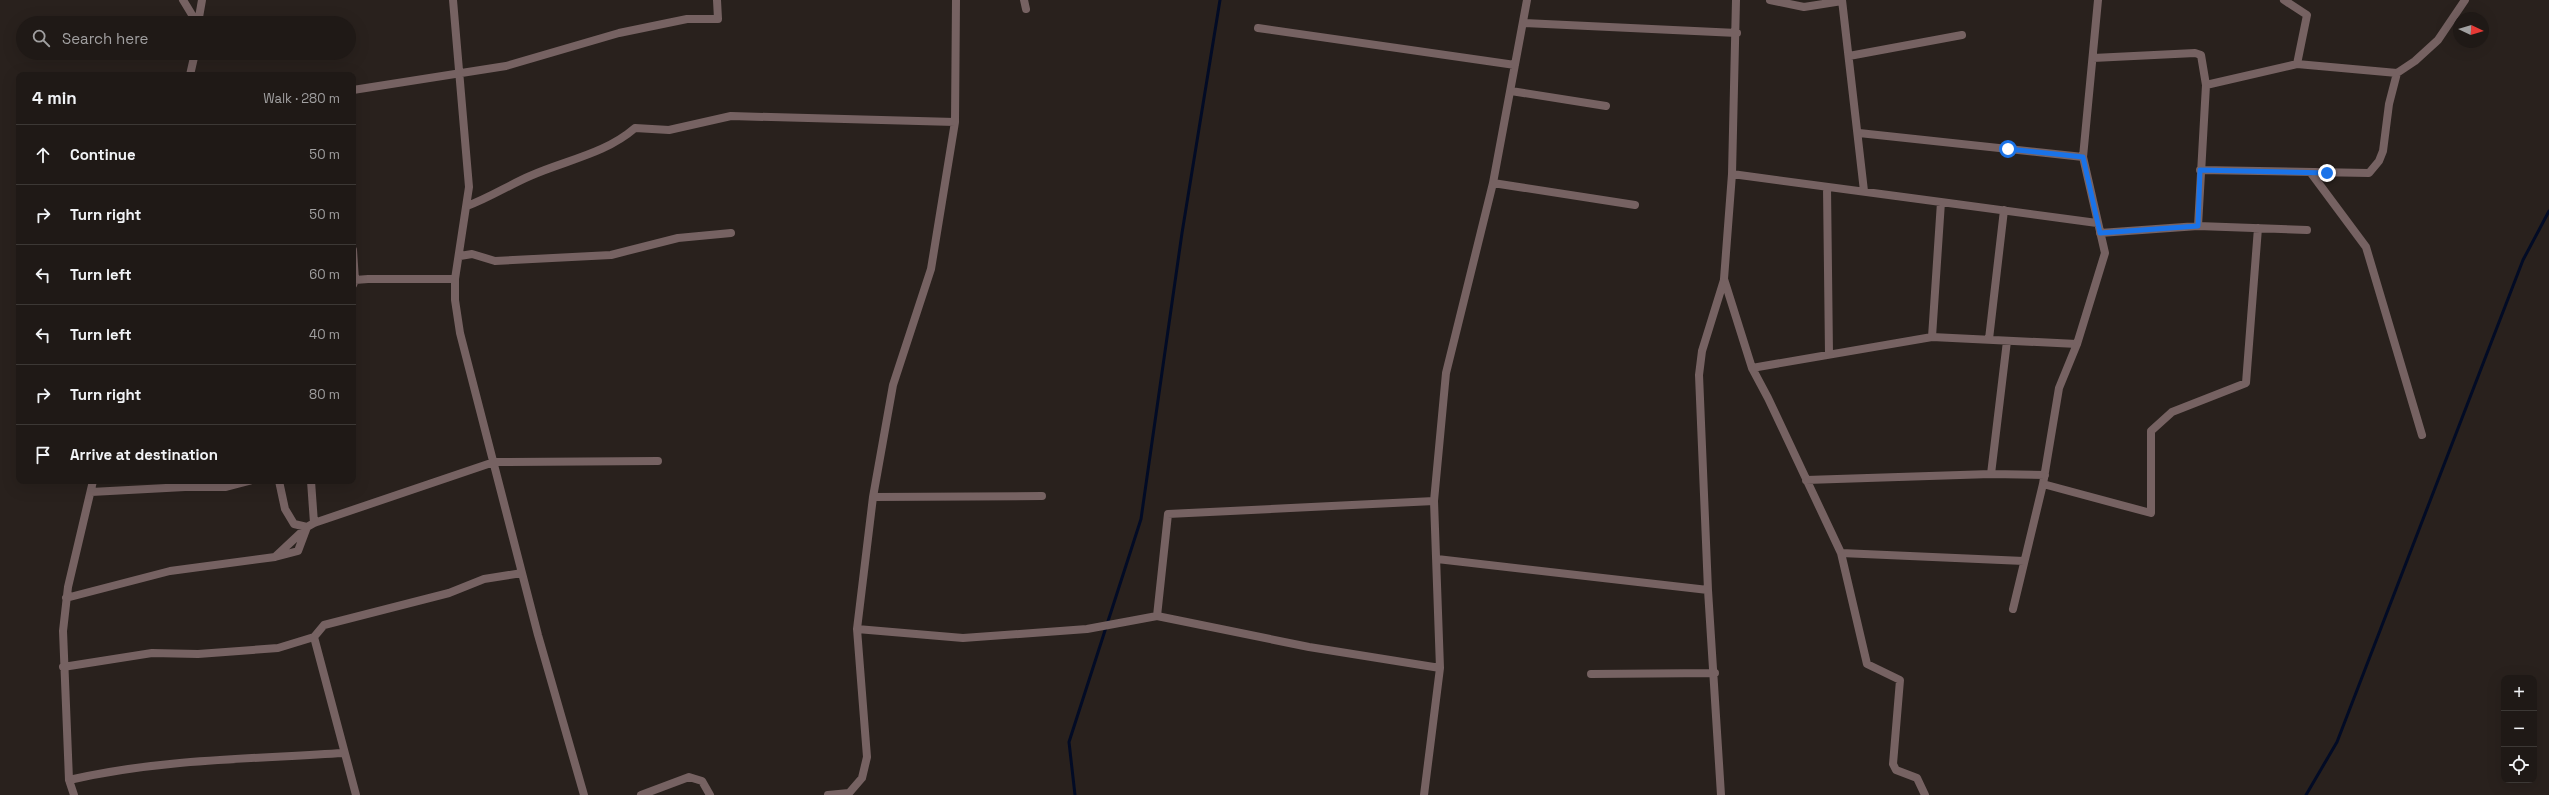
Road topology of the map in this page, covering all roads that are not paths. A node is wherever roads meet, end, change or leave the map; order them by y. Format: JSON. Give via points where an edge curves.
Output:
{"nodes":[{"id":1,"x":183,"y":0,"type":"edge"},
{"id":2,"x":202,"y":0,"type":"edge"},
{"id":3,"x":453,"y":0,"type":"edge"},
{"id":4,"x":717,"y":0,"type":"edge"},
{"id":5,"x":956,"y":0,"type":"edge"},
{"id":6,"x":1024,"y":0,"type":"edge"},
{"id":7,"x":1527,"y":0,"type":"edge"},
{"id":8,"x":1736,"y":0,"type":"edge"},
{"id":9,"x":1770,"y":0,"type":"edge"},
{"id":10,"x":1842,"y":0,"type":"edge"},
{"id":11,"x":2098,"y":0,"type":"edge"},
{"id":12,"x":2284,"y":0,"type":"edge"},
{"id":13,"x":2465,"y":0,"type":"edge"},
{"id":14,"x":1026,"y":9,"type":"dead end"},
{"id":15,"x":193,"y":16,"type":"edge"},
{"id":16,"x":199,"y":16,"type":"edge"},
{"id":17,"x":1524,"y":23,"type":"junction"},
{"id":18,"x":1258,"y":28,"type":"dead end"},
{"id":19,"x":1737,"y":33,"type":"junction"},
{"id":20,"x":1962,"y":35,"type":"dead end"},
{"id":21,"x":1849,"y":56,"type":"junction"},
{"id":22,"x":2093,"y":58,"type":"junction"},
{"id":23,"x":193,"y":60,"type":"edge"},
{"id":24,"x":2297,"y":64,"type":"junction"},
{"id":25,"x":1515,"y":65,"type":"junction"},
{"id":26,"x":191,"y":72,"type":"edge"},
{"id":27,"x":460,"y":73,"type":"junction"},
{"id":28,"x":2397,"y":73,"type":"junction"},
{"id":29,"x":2206,"y":85,"type":"junction"},
{"id":30,"x":356,"y":90,"type":"edge"},
{"id":31,"x":1512,"y":91,"type":"junction"},
{"id":32,"x":1606,"y":106,"type":"dead end"},
{"id":33,"x":956,"y":122,"type":"junction"},
{"id":34,"x":1859,"y":133,"type":"junction"},
{"id":35,"x":2083,"y":157,"type":"junction"},
{"id":36,"x":2200,"y":170,"type":"junction"},
{"id":37,"x":2312,"y":173,"type":"junction"},
{"id":38,"x":1732,"y":174,"type":"junction"},
{"id":39,"x":1493,"y":183,"type":"junction"},
{"id":40,"x":1827,"y":187,"type":"junction"},
{"id":41,"x":1864,"y":192,"type":"junction"},
{"id":42,"x":1941,"y":202,"type":"junction"},
{"id":43,"x":1636,"y":205,"type":"dead end"},
{"id":44,"x":467,"y":206,"type":"junction"},
{"id":45,"x":2004,"y":210,"type":"junction"},
{"id":46,"x":2097,"y":223,"type":"junction"},
{"id":47,"x":2198,"y":226,"type":"junction"},
{"id":48,"x":2258,"y":228,"type":"junction"},
{"id":49,"x":2307,"y":230,"type":"dead end"},
{"id":50,"x":2100,"y":233,"type":"junction"},
{"id":51,"x":731,"y":234,"type":"dead end"},
{"id":52,"x":460,"y":256,"type":"junction"},
{"id":53,"x":455,"y":279,"type":"junction"},
{"id":54,"x":1724,"y":279,"type":"junction"},
{"id":55,"x":356,"y":283,"type":"edge"},
{"id":56,"x":1932,"y":337,"type":"junction"},
{"id":57,"x":1988,"y":339,"type":"junction"},
{"id":58,"x":2007,"y":341,"type":"junction"},
{"id":59,"x":2077,"y":344,"type":"junction"},
{"id":60,"x":1829,"y":354,"type":"junction"},
{"id":61,"x":1752,"y":368,"type":"junction"},
{"id":62,"x":2422,"y":435,"type":"dead end"},
{"id":63,"x":658,"y":461,"type":"dead end"},
{"id":64,"x":494,"y":462,"type":"junction"},
{"id":65,"x":1991,"y":474,"type":"junction"},
{"id":66,"x":2045,"y":475,"type":"junction"},
{"id":67,"x":1806,"y":480,"type":"junction"},
{"id":68,"x":92,"y":484,"type":"edge"},
{"id":69,"x":238,"y":484,"type":"edge"},
{"id":70,"x":280,"y":484,"type":"edge"},
{"id":71,"x":310,"y":484,"type":"edge"},
{"id":72,"x":2043,"y":484,"type":"junction"},
{"id":73,"x":91,"y":492,"type":"junction"},
{"id":74,"x":1042,"y":496,"type":"dead end"},
{"id":75,"x":873,"y":497,"type":"junction"},
{"id":76,"x":1434,"y":502,"type":"junction"},
{"id":77,"x":310,"y":525,"type":"junction"},
{"id":78,"x":1841,"y":553,"type":"junction"},
{"id":79,"x":1437,"y":559,"type":"junction"},
{"id":80,"x":2024,"y":561,"type":"junction"},
{"id":81,"x":522,"y":573,"type":"junction"},
{"id":82,"x":1708,"y":590,"type":"junction"},
{"id":83,"x":66,"y":598,"type":"junction"},
{"id":84,"x":2013,"y":609,"type":"dead end"},
{"id":85,"x":1158,"y":616,"type":"junction"},
{"id":86,"x":857,"y":628,"type":"junction"},
{"id":87,"x":314,"y":637,"type":"junction"},
{"id":88,"x":63,"y":666,"type":"junction"},
{"id":89,"x":1440,"y":668,"type":"junction"},
{"id":90,"x":1715,"y":673,"type":"junction"},
{"id":91,"x":1591,"y":674,"type":"dead end"},
{"id":92,"x":343,"y":753,"type":"junction"},
{"id":93,"x":69,"y":780,"type":"junction"},
{"id":94,"x":74,"y":795,"type":"edge"},
{"id":95,"x":356,"y":795,"type":"edge"},
{"id":96,"x":584,"y":795,"type":"edge"},
{"id":97,"x":641,"y":795,"type":"edge"},
{"id":98,"x":710,"y":795,"type":"edge"},
{"id":99,"x":828,"y":795,"type":"edge"},
{"id":100,"x":1424,"y":795,"type":"edge"},
{"id":101,"x":1721,"y":795,"type":"edge"},
{"id":102,"x":1925,"y":795,"type":"edge"}],
"edges":[{"from":1,"to":15,"type":"street"},
{"from":2,"to":16,"type":"street"},
{"from":3,"to":27,"type":"street"},
{"from":4,"to":27,"type":"street","via":[[718,19],[687,19],[627,31],[506,66]]},
{"from":5,"to":33,"type":"street"},
{"from":6,"to":14,"type":"street"},
{"from":7,"to":17,"type":"street"},
{"from":8,"to":19,"type":"street"},
{"from":9,"to":10,"type":"street","via":[[1804,7]]},
{"from":10,"to":21,"type":"street"},
{"from":11,"to":22,"type":"street"},
{"from":12,"to":24,"type":"street","via":[[2307,15]]},
{"from":13,"to":28,"type":"street","via":[[2438,40]]},
{"from":17,"to":19,"type":"street"},
{"from":17,"to":25,"type":"street"},
{"from":18,"to":25,"type":"street"},
{"from":19,"to":38,"type":"street"},
{"from":20,"to":21,"type":"street"},
{"from":21,"to":34,"type":"street"},
{"from":22,"to":29,"type":"street","via":[[2195,53],[2202,55]]},
{"from":22,"to":35,"type":"street"},
{"from":23,"to":26,"type":"street"},
{"from":24,"to":28,"type":"street"},
{"from":24,"to":29,"type":"street"},
{"from":25,"to":31,"type":"street"},
{"from":27,"to":30,"type":"street"},
{"from":27,"to":44,"type":"street","via":[[469,187]]},
{"from":28,"to":37,"type":"street","via":[[2389,104],[2383,151],[2375,168],[2369,173],[2359,174]]},
{"from":29,"to":36,"type":"street"},
{"from":31,"to":32,"type":"street"},
{"from":31,"to":39,"type":"street"},
{"from":33,"to":44,"type":"street","via":[[731,116],[669,130],[635,128],[607,148],[530,176]]},
{"from":33,"to":75,"type":"street","via":[[931,269],[893,385]]},
{"from":34,"to":35,"type":"street"},
{"from":34,"to":41,"type":"street"},
{"from":35,"to":46,"type":"street"},
{"from":36,"to":37,"type":"street"},
{"from":36,"to":47,"type":"street"},
{"from":37,"to":62,"type":"street","via":[[2366,247]]},
{"from":38,"to":40,"type":"street"},
{"from":38,"to":54,"type":"street"},
{"from":39,"to":43,"type":"street"},
{"from":39,"to":76,"type":"street","via":[[1446,373]]},
{"from":40,"to":41,"type":"street"},
{"from":40,"to":60,"type":"street"},
{"from":41,"to":42,"type":"street"},
{"from":42,"to":45,"type":"street"},
{"from":42,"to":56,"type":"street"},
{"from":44,"to":52,"type":"street"},
{"from":45,"to":46,"type":"street"},
{"from":45,"to":57,"type":"street"},
{"from":46,"to":50,"type":"street"},
{"from":47,"to":48,"type":"street"},
{"from":47,"to":50,"type":"street"},
{"from":48,"to":49,"type":"street"},
{"from":48,"to":72,"type":"street","via":[[2246,383],[2172,412],[2151,431],[2150,513]]},
{"from":50,"to":59,"type":"street","via":[[2105,254]]},
{"from":51,"to":52,"type":"street","via":[[678,238],[611,254],[495,261],[472,254]]},
{"from":52,"to":53,"type":"street"},
{"from":53,"to":55,"type":"street"},
{"from":53,"to":64,"type":"street","via":[[460,333]]},
{"from":54,"to":61,"type":"street"},
{"from":54,"to":82,"type":"street","via":[[1702,351],[1699,375]]},
{"from":56,"to":57,"type":"street"},
{"from":56,"to":60,"type":"street"},
{"from":57,"to":58,"type":"street"},
{"from":58,"to":59,"type":"street"},
{"from":58,"to":65,"type":"street"},
{"from":59,"to":66,"type":"street","via":[[2059,388]]},
{"from":60,"to":61,"type":"street"},
{"from":61,"to":67,"type":"street"},
{"from":63,"to":64,"type":"street"},
{"from":64,"to":77,"type":"street"},
{"from":64,"to":81,"type":"street"},
{"from":65,"to":66,"type":"street"},
{"from":65,"to":67,"type":"street"},
{"from":66,"to":72,"type":"street"},
{"from":67,"to":78,"type":"street"},
{"from":68,"to":73,"type":"street"},
{"from":69,"to":73,"type":"street","via":[[226,487]]},
{"from":70,"to":77,"type":"street","via":[[285,509],[294,524]]},
{"from":71,"to":77,"type":"street"},
{"from":72,"to":80,"type":"street"},
{"from":73,"to":83,"type":"street"},
{"from":74,"to":75,"type":"street"},
{"from":75,"to":86,"type":"street"},
{"from":76,"to":79,"type":"street"},
{"from":76,"to":85,"type":"street","via":[[1168,514]]},
{"from":77,"to":83,"type":"street","via":[[275,557],[170,570]]},
{"from":78,"to":80,"type":"street"},
{"from":78,"to":102,"type":"street","via":[[1868,664],[1900,680],[1893,764],[1896,770],[1917,778]]},
{"from":79,"to":82,"type":"street"},
{"from":79,"to":89,"type":"street"},
{"from":80,"to":84,"type":"street"},
{"from":81,"to":87,"type":"street","via":[[484,579],[449,593],[324,625]]},
{"from":81,"to":96,"type":"street"},
{"from":82,"to":90,"type":"street"},
{"from":83,"to":88,"type":"street"},
{"from":85,"to":86,"type":"street","via":[[1087,629],[963,638]]},
{"from":85,"to":89,"type":"street","via":[[1309,647]]},
{"from":86,"to":99,"type":"street","via":[[867,757],[862,778],[849,793]]},
{"from":87,"to":88,"type":"street","via":[[278,648],[198,654],[152,654]]},
{"from":87,"to":92,"type":"street","via":[[339,725]]},
{"from":88,"to":93,"type":"street"},
{"from":89,"to":100,"type":"street"},
{"from":90,"to":91,"type":"street"},
{"from":90,"to":101,"type":"street"},
{"from":92,"to":93,"type":"street","via":[[254,760],[201,759],[166,766],[122,768]]},
{"from":92,"to":95,"type":"street"},
{"from":93,"to":94,"type":"street"},
{"from":97,"to":98,"type":"street","via":[[689,777],[702,781]]}]}
